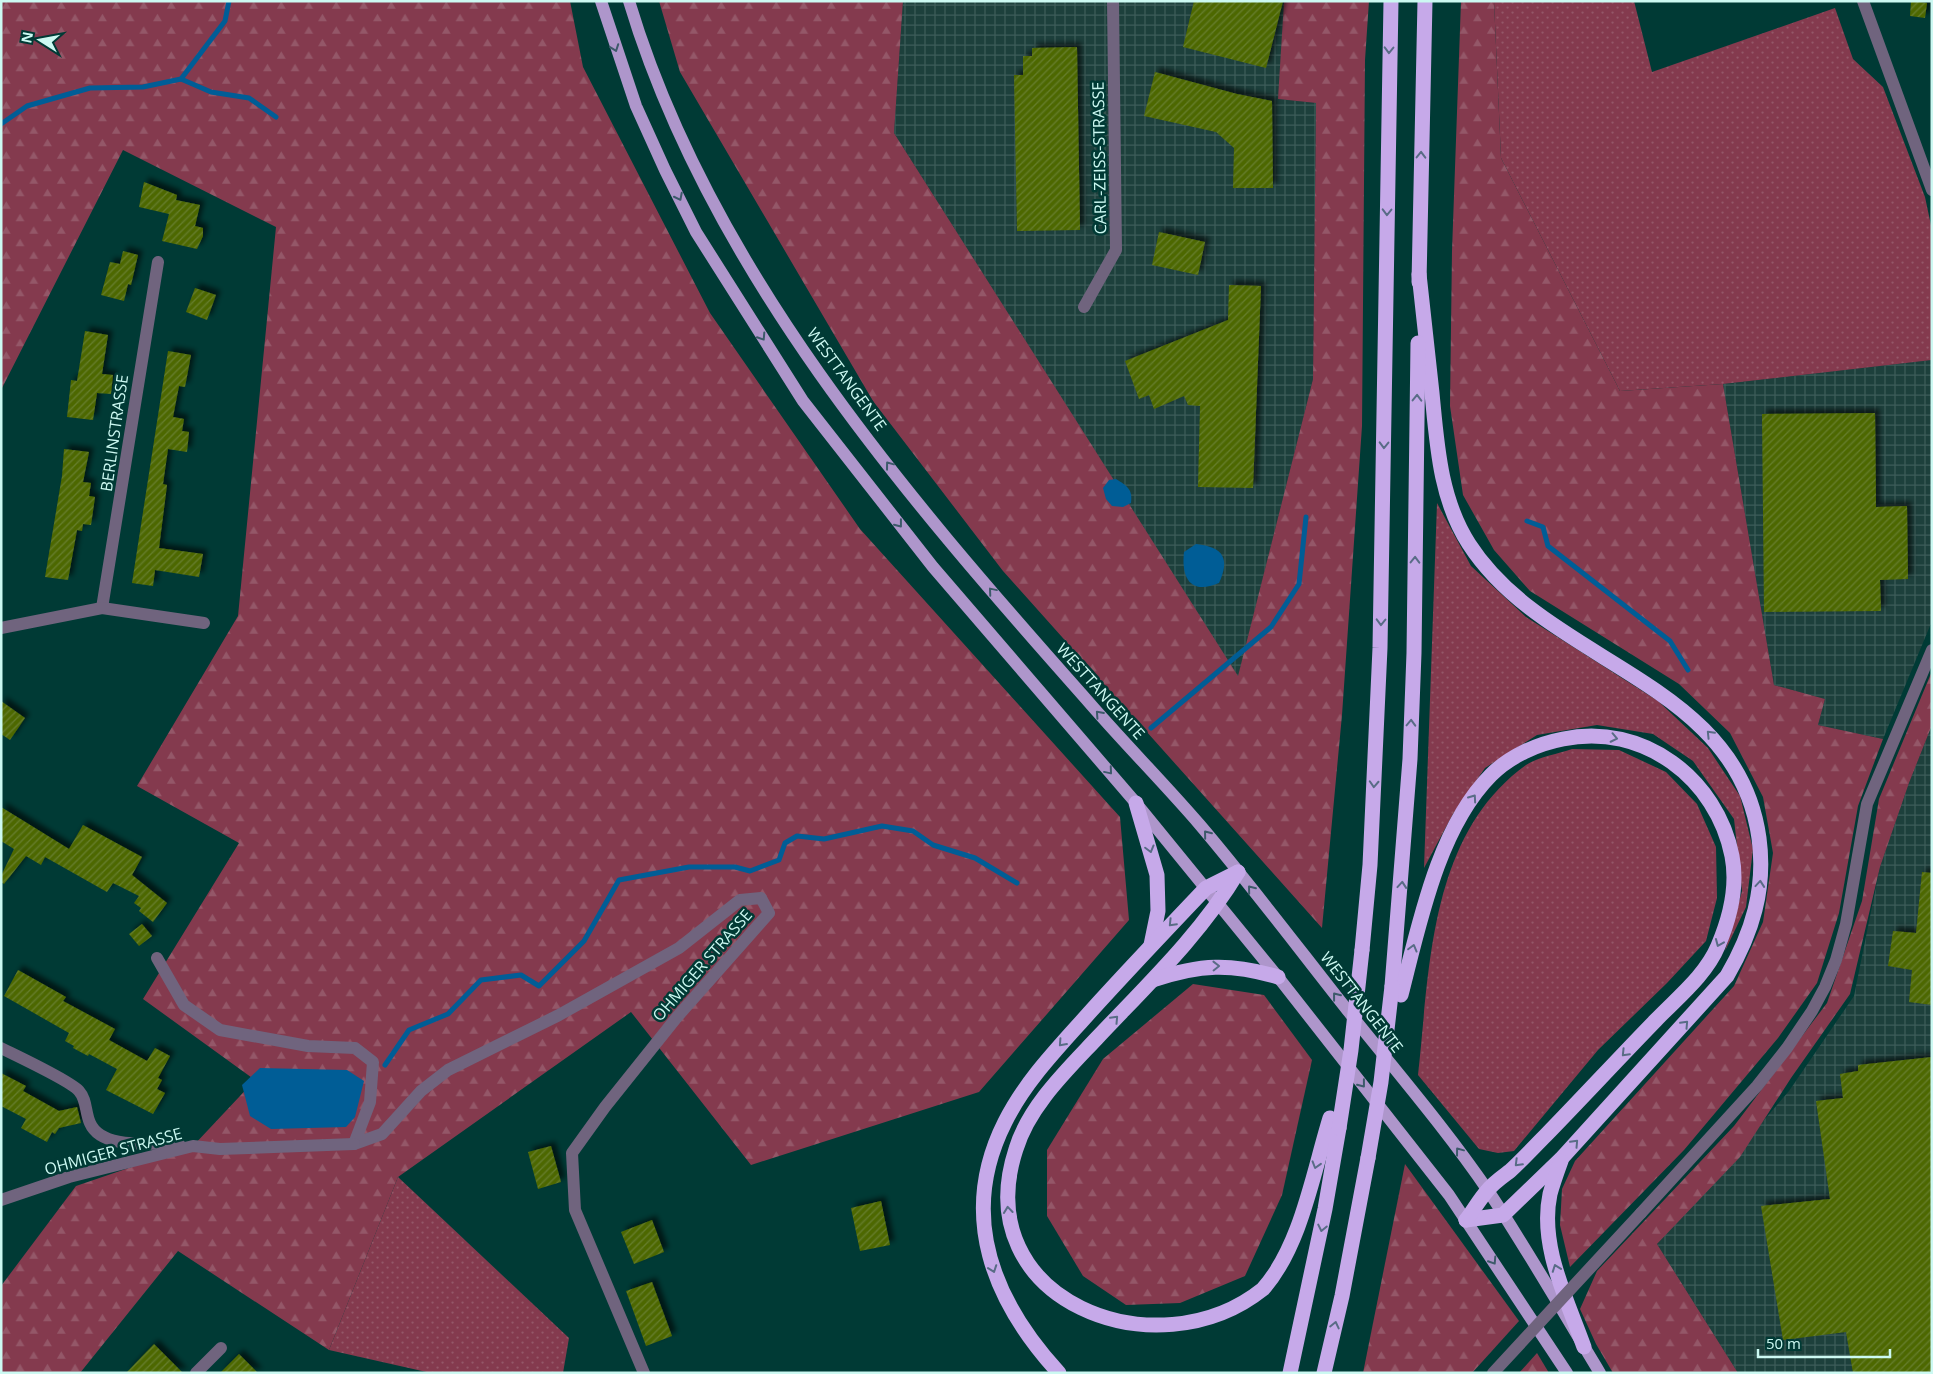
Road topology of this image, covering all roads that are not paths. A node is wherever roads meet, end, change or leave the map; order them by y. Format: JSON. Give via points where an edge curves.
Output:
{"nodes":[{"id":1,"x":601,"y":1,"type":"edge"},
{"id":2,"x":629,"y":1,"type":"edge"},
{"id":3,"x":1113,"y":1,"type":"edge"},
{"id":4,"x":1391,"y":1,"type":"edge"},
{"id":5,"x":1425,"y":1,"type":"edge"},
{"id":6,"x":1863,"y":1,"type":"edge"},
{"id":7,"x":1932,"y":190,"type":"edge"},
{"id":8,"x":158,"y":262,"type":"dead end"},
{"id":9,"x":1419,"y":274,"type":"junction"},
{"id":10,"x":1084,"y":306,"type":"dead end"},
{"id":11,"x":102,"y":608,"type":"junction"},
{"id":12,"x":204,"y":623,"type":"dead end"},
{"id":13,"x":1,"y":628,"type":"edge"},
{"id":14,"x":1932,"y":650,"type":"edge"},
{"id":15,"x":1136,"y":803,"type":"junction"},
{"id":16,"x":1238,"y":872,"type":"junction"},
{"id":17,"x":1206,"y":888,"type":"junction"},
{"id":18,"x":1219,"y":904,"type":"junction"},
{"id":19,"x":1151,"y":946,"type":"junction"},
{"id":20,"x":157,"y":958,"type":"dead end"},
{"id":21,"x":1278,"y":977,"type":"junction"},
{"id":22,"x":1152,"y":980,"type":"junction"},
{"id":23,"x":1396,"y":990,"type":"junction"},
{"id":24,"x":1,"y":1048,"type":"edge"},
{"id":25,"x":1334,"y":1123,"type":"junction"},
{"id":26,"x":354,"y":1144,"type":"junction"},
{"id":27,"x":193,"y":1146,"type":"junction"},
{"id":28,"x":1561,"y":1159,"type":"junction"},
{"id":29,"x":1487,"y":1190,"type":"junction"},
{"id":30,"x":1,"y":1200,"type":"edge"},
{"id":31,"x":1504,"y":1215,"type":"junction"},
{"id":32,"x":1466,"y":1220,"type":"junction"},
{"id":33,"x":1080,"y":1323,"type":"dead end"},
{"id":34,"x":1201,"y":1332,"type":"dead end"},
{"id":35,"x":1584,"y":1347,"type":"junction"},
{"id":36,"x":221,"y":1348,"type":"dead end"},
{"id":37,"x":196,"y":1373,"type":"edge"},
{"id":38,"x":644,"y":1373,"type":"edge"},
{"id":39,"x":1059,"y":1373,"type":"edge"},
{"id":40,"x":1290,"y":1373,"type":"edge"},
{"id":41,"x":1324,"y":1373,"type":"edge"},
{"id":42,"x":1493,"y":1373,"type":"edge"},
{"id":43,"x":1566,"y":1373,"type":"edge"},
{"id":44,"x":1600,"y":1373,"type":"edge"}],
"edges":[{"from":1,"to":15,"type":"main road","one_way":true,"via":[[636,106],[696,232],[803,401],[932,567]]},
{"from":16,"to":2,"type":"main road","name":"WESTTANGENTE","one_way":true,"via":[[1201,826],[995,595],[909,491],[829,385],[757,278],[690,159],[663,97]]},
{"from":3,"to":10,"type":"street","name":"CARL-ZEISS-STRASSE","via":[[1116,250]]},
{"from":4,"to":25,"type":"highway","one_way":true,"bridge":true,"via":[[1380,658],[1370,865],[1350,1050]]},
{"from":9,"to":5,"type":"highway","one_way":true},
{"from":6,"to":7,"type":"street"},
{"from":8,"to":11,"type":"street","name":"BERLINSTRASSE"},
{"from":23,"to":9,"type":"highway","one_way":true,"via":[[1414,653]]},
{"from":28,"to":9,"type":"highway","one_way":true,"via":[[1706,1001],[1735,962],[1754,918],[1760,887],[1757,823],[1733,764],[1714,738],[1691,716],[1647,685],[1535,614],[1487,568],[1468,543],[1452,512],[1442,478]]},
{"from":11,"to":12,"type":"street"},
{"from":11,"to":13,"type":"street"},
{"from":14,"to":42,"type":"street","bridge":true,"via":[[1867,804],[1846,924],[1825,987],[1792,1041],[1757,1086]]},
{"from":15,"to":17,"type":"main road"},
{"from":15,"to":19,"type":"highway","one_way":true,"via":[[1157,875],[1158,911]]},
{"from":16,"to":17,"type":"highway"},
{"from":16,"to":18,"type":"highway"},
{"from":29,"to":16,"type":"main road","name":"WESTTANGENTE","one_way":true},
{"from":17,"to":18,"type":"main road"},
{"from":17,"to":19,"type":"highway","one_way":true},
{"from":18,"to":21,"type":"main road"},
{"from":18,"to":22,"type":"highway"},
{"from":19,"to":39,"type":"highway","one_way":true,"via":[[1045,1062],[1005,1121],[991,1154],[984,1190],[983,1224],[989,1257],[1002,1294],[1022,1327]]},
{"from":20,"to":26,"type":"street","via":[[184,1005],[220,1030],[308,1046],[355,1048],[373,1062],[370,1102]]},
{"from":22,"to":21,"type":"highway","one_way":true,"via":[[1182,970],[1215,966],[1247,968]]},
{"from":21,"to":32,"type":"main road","one_way":true},
{"from":33,"to":22,"type":"highway","one_way":true,"via":[[1036,1285],[1021,1260],[1011,1233],[1007,1204],[1009,1175],[1016,1146],[1045,1098]]},
{"from":23,"to":29,"type":"highway","one_way":true,"via":[[1454,829],[1472,798],[1492,774],[1517,756],[1546,743],[1576,736],[1608,736],[1666,757],[1691,776],[1711,800],[1725,828],[1734,890],[1728,921],[1716,950],[1698,975],[1626,1052],[1547,1134]]},
{"from":41,"to":23,"type":"highway","one_way":true,"bridge":true,"via":[[1344,1288]]},
{"from":24,"to":27,"type":"street","via":[[78,1090],[86,1103],[90,1123],[99,1135],[136,1145]]},
{"from":25,"to":34,"type":"highway","one_way":true,"via":[[1294,1236],[1280,1264],[1264,1288],[1243,1309],[1219,1325]]},
{"from":25,"to":40,"type":"highway","one_way":true,"via":[[1326,1209]]},
{"from":26,"to":27,"type":"street","name":"OHMIGER STRASSE","via":[[220,1150]]},
{"from":26,"to":38,"type":"street","name":"OHMIGER STRASSE","via":[[382,1134],[421,1091],[448,1070],[559,1015],[679,948],[740,900],[761,898],[769,913],[677,1017],[572,1153],[575,1210]]},
{"from":27,"to":30,"type":"street","name":"OHMIGER STRASSE","via":[[69,1177]]},
{"from":28,"to":31,"type":"highway"},
{"from":35,"to":28,"type":"highway","one_way":true,"via":[[1552,1258],[1548,1221],[1550,1196]]},
{"from":29,"to":31,"type":"main road","name":"WESTTANGENTE"},
{"from":29,"to":32,"type":"highway"},
{"from":31,"to":32,"type":"highway"},
{"from":31,"to":35,"type":"main road","name":"WESTTANGENTE"},
{"from":32,"to":43,"type":"main road","one_way":true},
{"from":35,"to":44,"type":"main road","name":"WESTTANGENTE"},
{"from":36,"to":37,"type":"street"}]}
